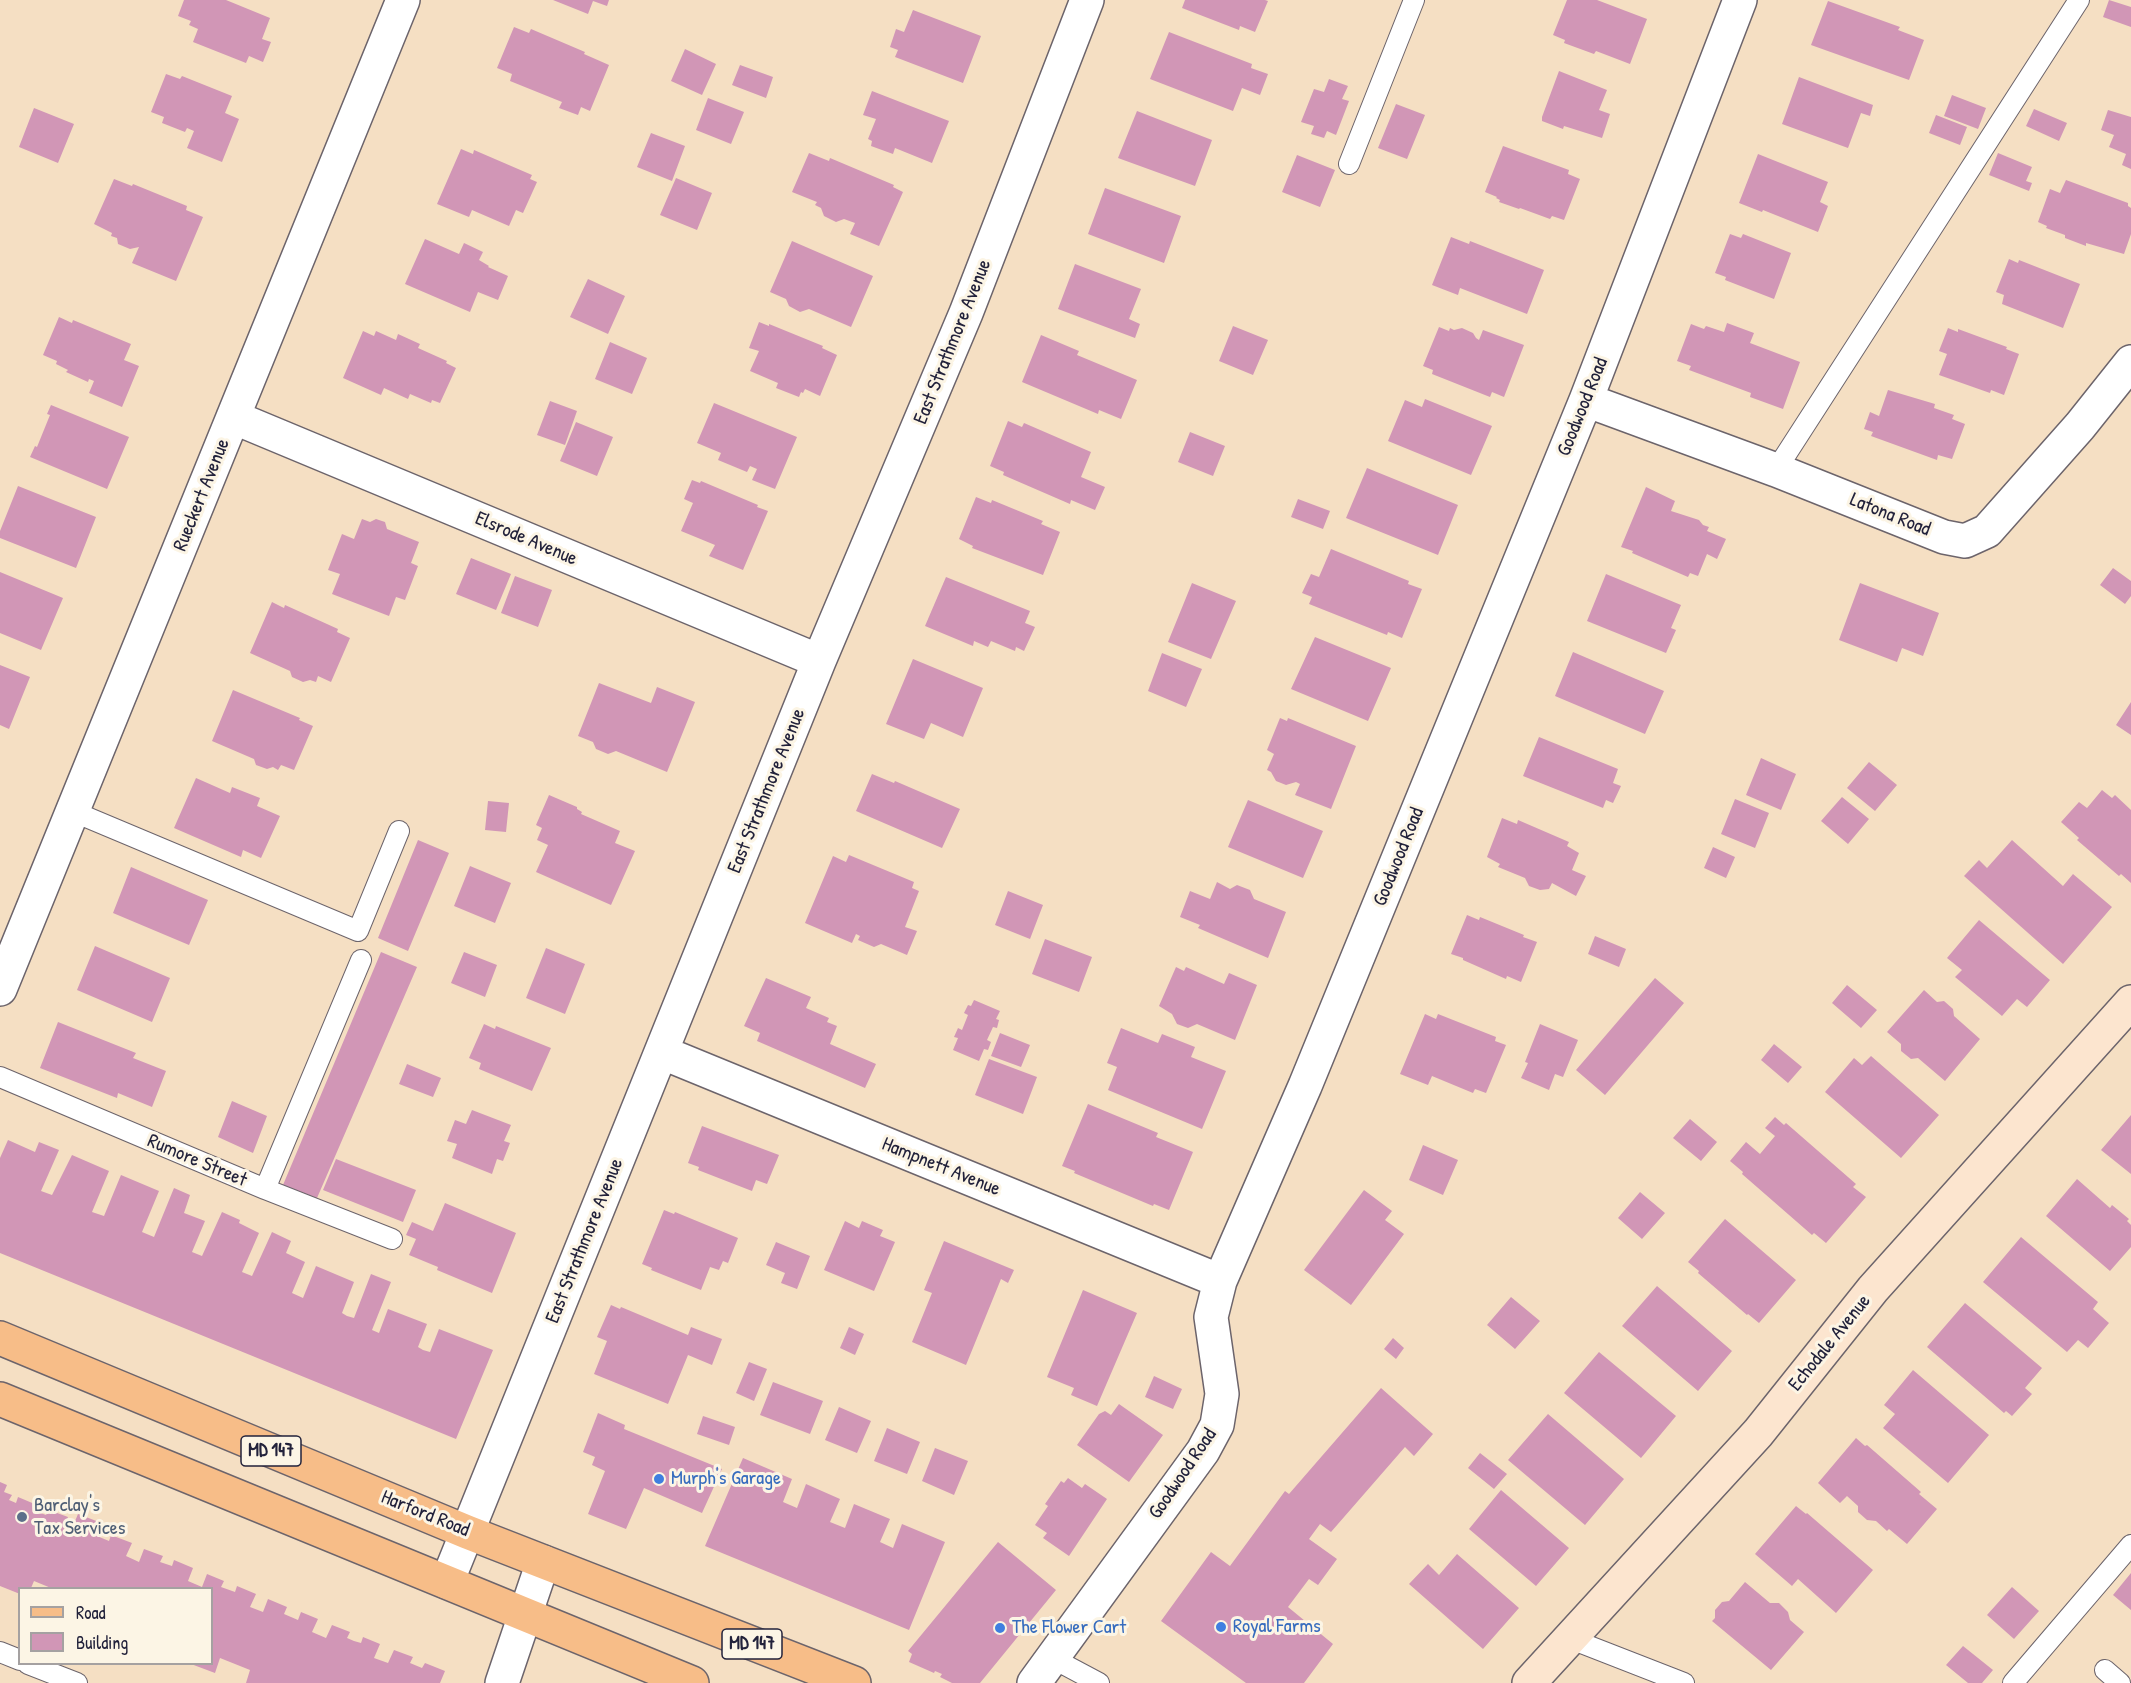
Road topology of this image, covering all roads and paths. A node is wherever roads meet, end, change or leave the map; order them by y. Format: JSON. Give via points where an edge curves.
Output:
{"nodes":[{"id":1,"x":403,"y":0,"type":"edge"},
{"id":2,"x":1087,"y":0,"type":"edge"},
{"id":3,"x":1414,"y":0,"type":"edge"},
{"id":4,"x":1740,"y":0,"type":"edge"},
{"id":5,"x":2079,"y":0,"type":"edge"},
{"id":6,"x":1349,"y":164,"type":"dead end"},
{"id":7,"x":2131,"y":362,"type":"edge"},
{"id":8,"x":1586,"y":400,"type":"junction"},
{"id":9,"x":233,"y":417,"type":"junction"},
{"id":10,"x":1776,"y":470,"type":"junction"},
{"id":11,"x":819,"y":661,"type":"junction"},
{"id":12,"x":72,"y":811,"type":"junction"},
{"id":13,"x":399,"y":831,"type":"dead end"},
{"id":14,"x":361,"y":960,"type":"dead end"},
{"id":15,"x":0,"y":989,"type":"edge"},
{"id":16,"x":2131,"y":1002,"type":"edge"},
{"id":17,"x":661,"y":1052,"type":"junction"},
{"id":18,"x":0,"y":1077,"type":"edge"},
{"id":19,"x":265,"y":1189,"type":"junction"},
{"id":20,"x":392,"y":1239,"type":"dead end"},
{"id":21,"x":1220,"y":1281,"type":"junction"},
{"id":22,"x":0,"y":1338,"type":"edge"},
{"id":23,"x":2,"y":1406,"type":"edge"},
{"id":24,"x":467,"y":1532,"type":"junction"},
{"id":25,"x":2131,"y":1545,"type":"edge"},
{"id":26,"x":543,"y":1562,"type":"junction"},
{"id":27,"x":447,"y":1582,"type":"junction"},
{"id":28,"x":525,"y":1614,"type":"junction"},
{"id":29,"x":1571,"y":1639,"type":"junction"},
{"id":30,"x":0,"y":1652,"type":"edge"},
{"id":31,"x":18,"y":1659,"type":"edge"},
{"id":32,"x":31,"y":1665,"type":"edge"},
{"id":33,"x":1043,"y":1671,"type":"edge"},
{"id":34,"x":77,"y":1683,"type":"edge"},
{"id":35,"x":502,"y":1683,"type":"edge"},
{"id":36,"x":692,"y":1683,"type":"edge"},
{"id":37,"x":854,"y":1683,"type":"edge"},
{"id":38,"x":1099,"y":1683,"type":"edge"},
{"id":39,"x":1529,"y":1683,"type":"edge"},
{"id":40,"x":1684,"y":1683,"type":"edge"},
{"id":41,"x":2013,"y":1683,"type":"edge"}],
"edges":[{"from":1,"to":9,"type":"street","name":"Rueckert Avenue"},
{"from":2,"to":11,"type":"street","name":"East Strathmore Avenue","via":[[966,313]]},
{"from":3,"to":6,"type":"lane"},
{"from":4,"to":8,"type":"street","name":"Goodwood Road"},
{"from":5,"to":10,"type":"lane"},
{"from":7,"to":10,"type":"street","name":"Latona Road","via":[[1987,531],[1965,541],[1944,537]]},
{"from":8,"to":10,"type":"street","name":"Latona Road"},
{"from":8,"to":21,"type":"street","name":"Goodwood Road","via":[[1305,1086]]},
{"from":9,"to":11,"type":"street","name":"Elsrode Avenue"},
{"from":9,"to":12,"type":"street","name":"Rueckert Avenue"},
{"from":11,"to":17,"type":"street","name":"East Strathmore Avenue"},
{"from":12,"to":13,"type":"lane","via":[[358,932]]},
{"from":12,"to":15,"type":"street","name":"Rueckert Avenue"},
{"from":14,"to":19,"type":"lane","name":"Rumore Street"},
{"from":16,"to":29,"type":"main road","name":"Echodale Avenue","via":[[1873,1289],[1758,1433]]},
{"from":17,"to":21,"type":"street","name":"Hampnett Avenue"},
{"from":17,"to":24,"type":"street","name":"East Strathmore Avenue"},
{"from":18,"to":19,"type":"lane","name":"Rumore Street"},
{"from":19,"to":20,"type":"lane"},
{"from":21,"to":33,"type":"street","name":"Goodwood Road","via":[[1211,1317],[1222,1394],[1217,1425],[1203,1451]]},
{"from":22,"to":24,"type":"main road","name":"Harford Road","number":"MD 147"},
{"from":23,"to":27,"type":"main road","number":"MD 147"},
{"from":24,"to":26,"type":"main road","name":"Harford Road","number":"MD 147"},
{"from":24,"to":27,"type":"street","name":"East Strathmore Avenue"},
{"from":25,"to":41,"type":"lane"},
{"from":26,"to":28,"type":"street"},
{"from":26,"to":37,"type":"main road","name":"Harford Road","number":"MD 147"},
{"from":27,"to":28,"type":"main road","number":"MD 147"},
{"from":28,"to":35,"type":"street"},
{"from":28,"to":36,"type":"main road","number":"MD 147"},
{"from":29,"to":39,"type":"main road","name":"Echodale Avenue"},
{"from":29,"to":40,"type":"lane"},
{"from":30,"to":31,"type":"lane"},
{"from":32,"to":34,"type":"lane"},
{"from":33,"to":38,"type":"lane"}]}
